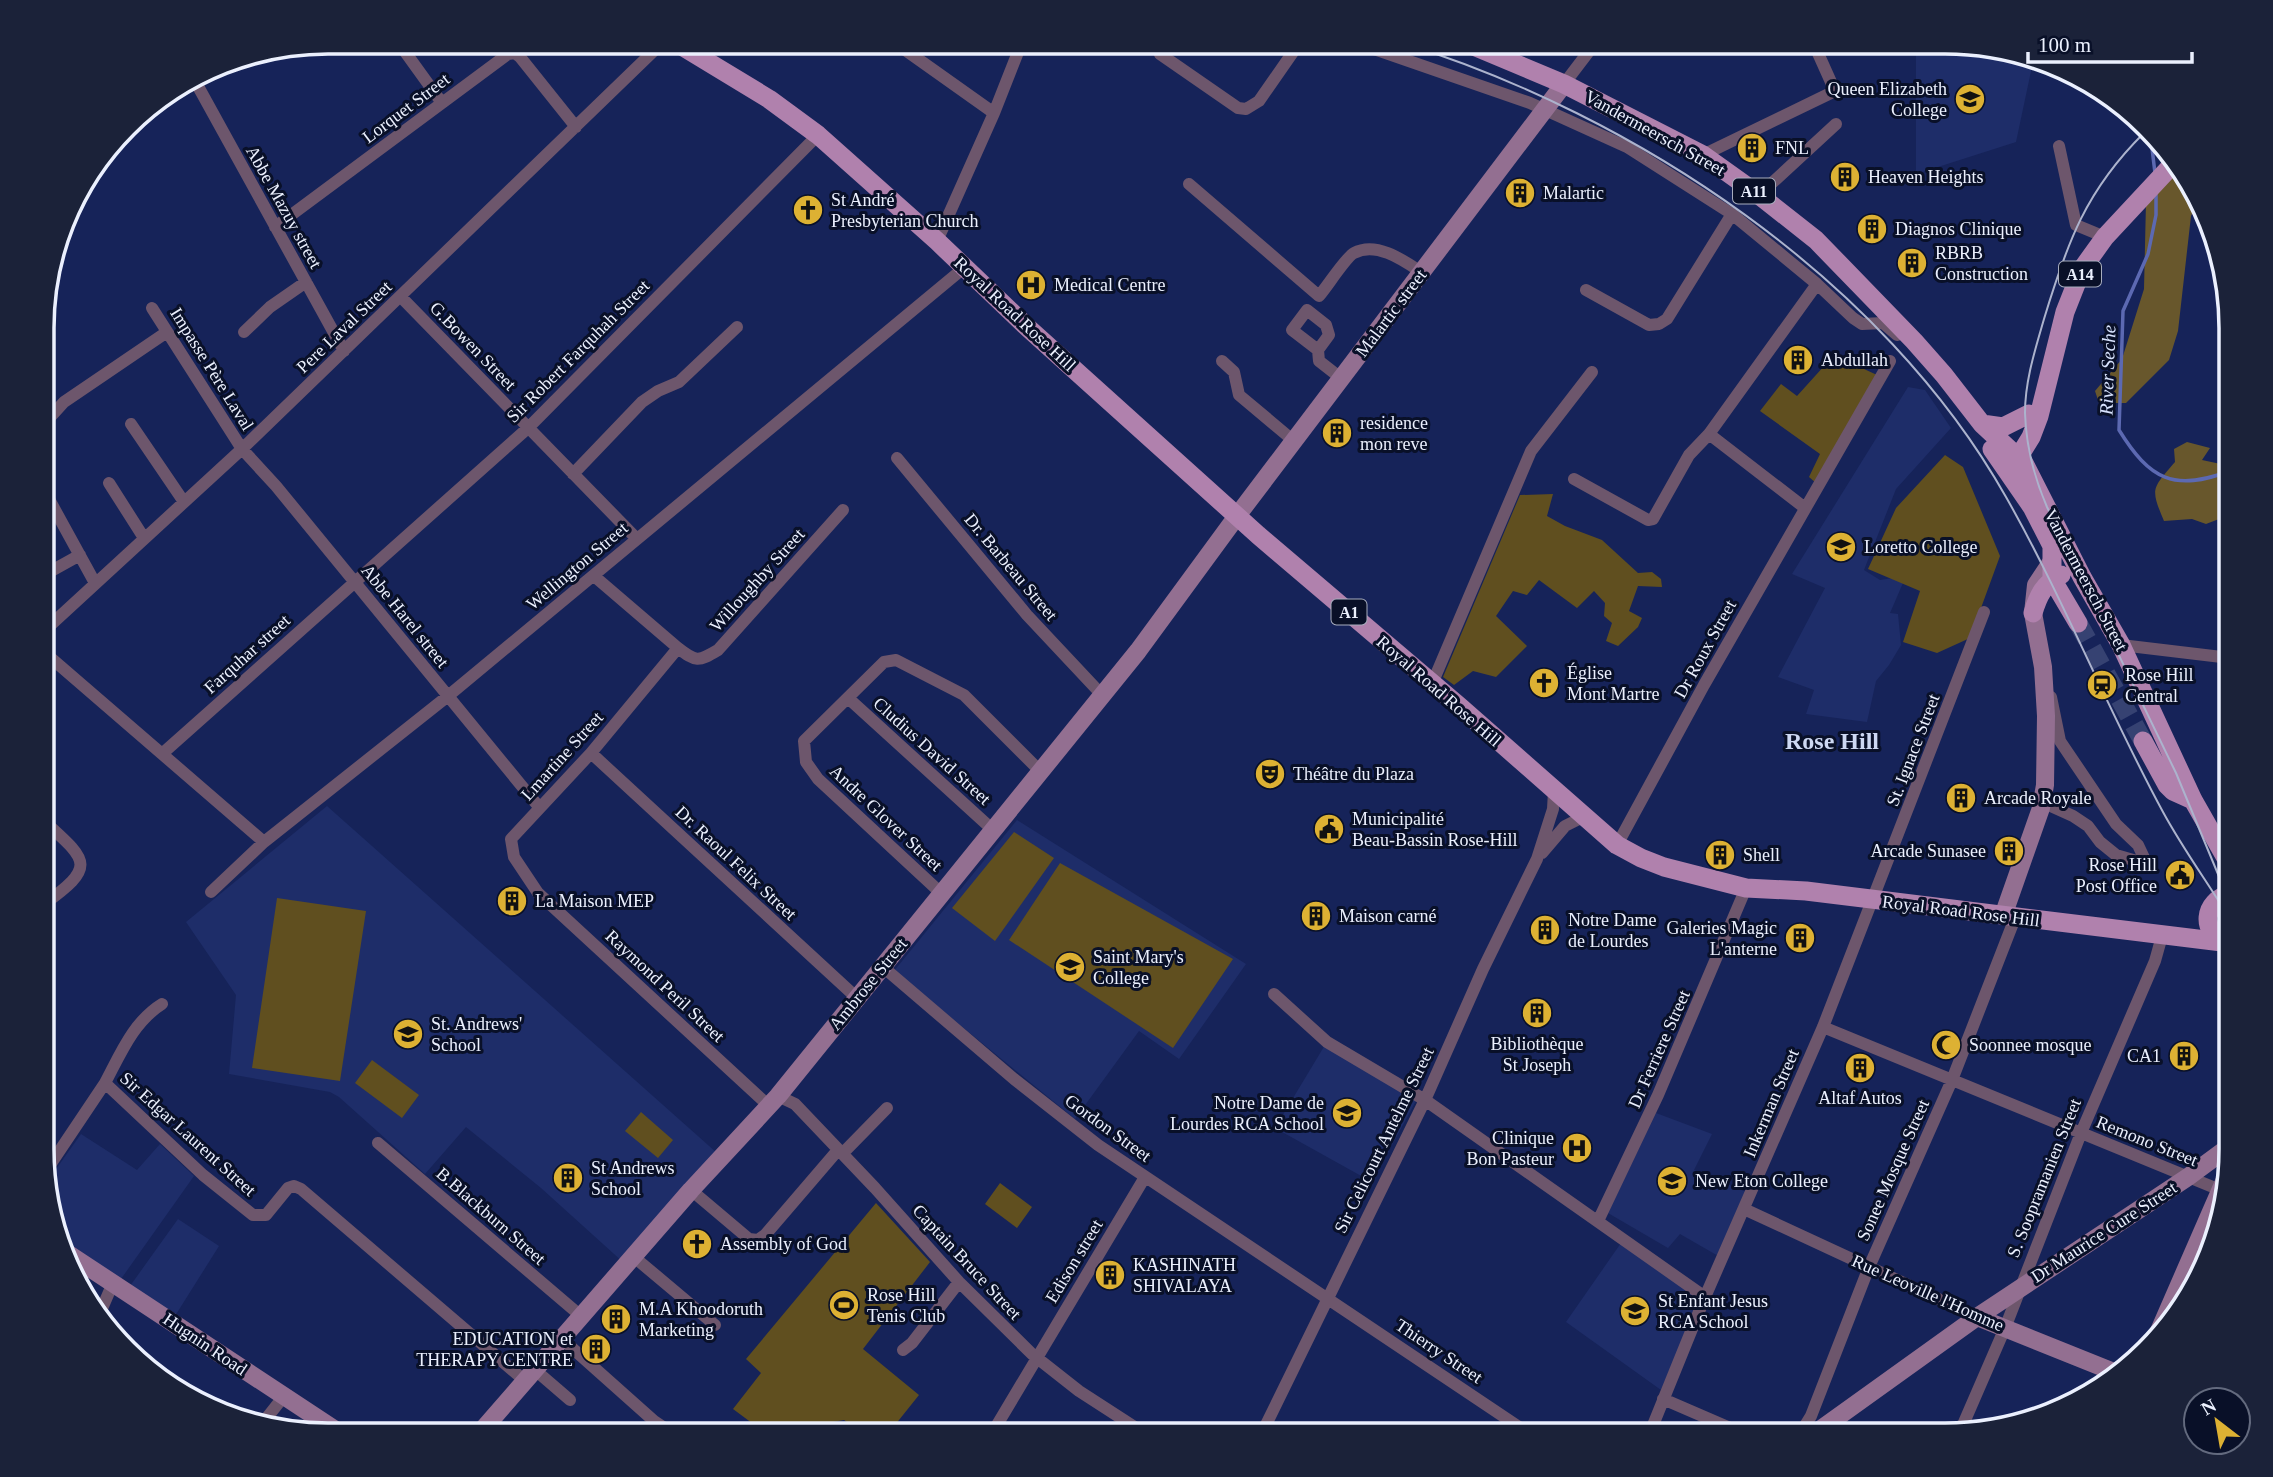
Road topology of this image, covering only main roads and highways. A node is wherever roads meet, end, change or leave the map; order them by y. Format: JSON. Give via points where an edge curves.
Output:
{"nodes":[{"id":1,"x":695,"y":54,"type":"edge"},
{"id":2,"x":1493,"y":54,"type":"edge"},
{"id":3,"x":2168,"y":169,"type":"edge"},
{"id":4,"x":1944,"y":375,"type":"junction"},
{"id":5,"x":2033,"y":419,"type":"junction"},
{"id":6,"x":1982,"y":424,"type":"junction"},
{"id":7,"x":2008,"y":452,"type":"junction"},
{"id":8,"x":2035,"y":485,"type":"junction"},
{"id":9,"x":2052,"y":570,"type":"junction"},
{"id":10,"x":2082,"y":577,"type":"junction"},
{"id":11,"x":2033,"y":613,"type":"road end"},
{"id":12,"x":2078,"y":623,"type":"tunnel mouth"},
{"id":13,"x":2143,"y":741,"type":"tunnel mouth"},
{"id":14,"x":2193,"y":800,"type":"junction"},
{"id":15,"x":2218,"y":843,"type":"joint"},
{"id":16,"x":2219,"y":850,"type":"edge"},
{"id":17,"x":2219,"y":900,"type":"edge"},
{"id":18,"x":2208,"y":914,"type":"junction"},
{"id":19,"x":2164,"y":936,"type":"junction"},
{"id":20,"x":2219,"y":937,"type":"edge"},
{"id":21,"x":2219,"y":942,"type":"edge"}],
"edges":[{"from":1,"to":19,"type":"main road","name":"Royal Road Rose Hill","number":"A1","via":[[818,135],[1237,516],[1617,845],[1664,867],[1746,888],[1806,891]]},
{"from":2,"to":4,"type":"main road","name":"Vandermeersch Street","number":"A11","via":[[1564,84],[1703,155],[1816,240]]},
{"from":3,"to":5,"type":"main road","number":"A14","via":[[2082,269]]},
{"from":4,"to":6,"type":"main road","name":"Vandermeersch Street","number":"A11"},
{"from":4,"to":7,"type":"main road","name":"Vandermeersch Street","number":"A11","via":[[1977,428]]},
{"from":5,"to":6,"type":"main road","via":[[2003,427]]},
{"from":5,"to":7,"type":"main road","number":"A14"},
{"from":5,"to":8,"type":"main road"},
{"from":6,"to":7,"type":"main road","name":"Vandermeersch Street","number":"A11"},
{"from":7,"to":8,"type":"main road","name":"Vandermeersch Street","number":"A11","via":[[2024,463]]},
{"from":7,"to":9,"type":"main road","name":"Vandermeersch Street","number":"A11","via":[[2052,546]]},
{"from":8,"to":10,"type":"main road","name":"Vandermeersch Street","number":"A11"},
{"from":9,"to":10,"type":"main road"},
{"from":9,"to":11,"type":"main road"},
{"from":9,"to":12,"type":"main road","number":"A11"},
{"from":10,"to":14,"type":"main road","name":"Vandermeersch Street","number":"A11","via":[[2122,646]]},
{"from":13,"to":14,"type":"main road","number":"A11","via":[[2167,785]]},
{"from":14,"to":15,"type":"main road","name":"Vandermeersch Street","number":"A11"},
{"from":15,"to":16,"type":"main road","number":"A11"},
{"from":17,"to":18,"type":"main road"},
{"from":18,"to":19,"type":"main road"},
{"from":18,"to":20,"type":"main road","number":"A1","via":[[2210,930]]},
{"from":19,"to":21,"type":"main road","name":"Royal Road Rose Hill","number":"A1"}]}
